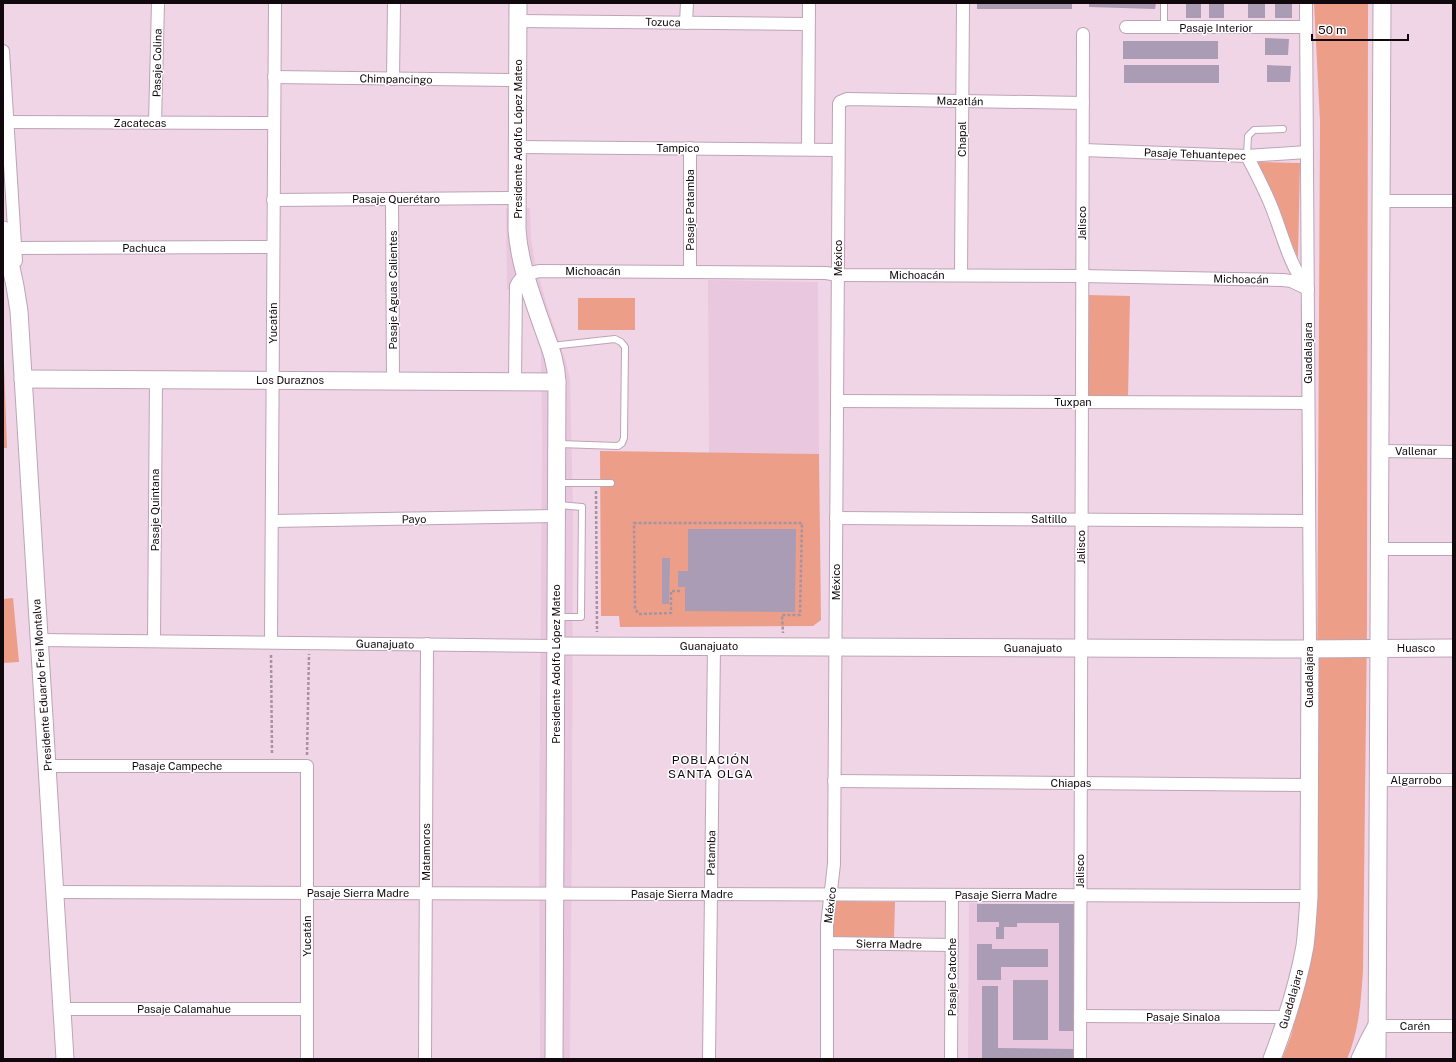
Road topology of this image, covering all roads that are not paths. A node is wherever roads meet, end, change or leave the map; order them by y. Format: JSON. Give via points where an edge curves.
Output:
{"nodes":[{"id":1,"x":158,"y":3,"type":"edge"},
{"id":2,"x":275,"y":3,"type":"edge"},
{"id":3,"x":394,"y":3,"type":"edge"},
{"id":4,"x":518,"y":3,"type":"edge"},
{"id":5,"x":687,"y":3,"type":"edge"},
{"id":6,"x":809,"y":3,"type":"edge"},
{"id":7,"x":963,"y":3,"type":"edge"},
{"id":8,"x":1164,"y":3,"type":"edge"},
{"id":9,"x":1306,"y":3,"type":"edge"},
{"id":10,"x":1382,"y":3,"type":"edge"},
{"id":11,"x":518,"y":21,"type":"junction"},
{"id":12,"x":686,"y":23,"type":"junction"},
{"id":13,"x":808,"y":24,"type":"junction"},
{"id":14,"x":1126,"y":27,"type":"dead end"},
{"id":15,"x":1306,"y":27,"type":"junction"},
{"id":16,"x":1164,"y":28,"type":"junction"},
{"id":17,"x":1083,"y":34,"type":"dead end"},
{"id":18,"x":3,"y":51,"type":"edge"},
{"id":19,"x":274,"y":77,"type":"junction"},
{"id":20,"x":393,"y":78,"type":"junction"},
{"id":21,"x":518,"y":80,"type":"junction"},
{"id":22,"x":962,"y":101,"type":"junction"},
{"id":23,"x":1083,"y":103,"type":"junction"},
{"id":24,"x":839,"y":104,"type":"joint"},
{"id":25,"x":7,"y":122,"type":"junction"},
{"id":26,"x":155,"y":123,"type":"junction"},
{"id":27,"x":274,"y":123,"type":"junction"},
{"id":28,"x":1283,"y":129,"type":"dead end"},
{"id":29,"x":518,"y":147,"type":"junction"},
{"id":30,"x":690,"y":148,"type":"junction"},
{"id":31,"x":808,"y":149,"type":"junction"},
{"id":32,"x":838,"y":150,"type":"junction"},
{"id":33,"x":1083,"y":150,"type":"junction"},
{"id":34,"x":1307,"y":152,"type":"junction"},
{"id":35,"x":1247,"y":156,"type":"junction"},
{"id":36,"x":518,"y":198,"type":"junction"},
{"id":37,"x":392,"y":199,"type":"junction"},
{"id":38,"x":273,"y":200,"type":"junction"},
{"id":39,"x":1381,"y":201,"type":"junction"},
{"id":40,"x":1453,"y":201,"type":"edge"},
{"id":41,"x":3,"y":230,"type":"edge"},
{"id":42,"x":273,"y":247,"type":"junction"},
{"id":43,"x":15,"y":248,"type":"junction"},
{"id":44,"x":690,"y":272,"type":"junction"},
{"id":45,"x":525,"y":275,"type":"junction"},
{"id":46,"x":838,"y":275,"type":"junction"},
{"id":47,"x":961,"y":276,"type":"junction"},
{"id":48,"x":1082,"y":276,"type":"junction"},
{"id":49,"x":1308,"y":289,"type":"junction"},
{"id":50,"x":19,"y":311,"type":"junction"},
{"id":51,"x":551,"y":346,"type":"junction"},
{"id":52,"x":23,"y":379,"type":"junction"},
{"id":53,"x":156,"y":380,"type":"junction"},
{"id":54,"x":272,"y":380,"type":"junction"},
{"id":55,"x":393,"y":381,"type":"junction"},
{"id":56,"x":515,"y":381,"type":"junction"},
{"id":57,"x":557,"y":382,"type":"junction"},
{"id":58,"x":837,"y":401,"type":"junction"},
{"id":59,"x":1082,"y":402,"type":"junction"},
{"id":60,"x":1308,"y":403,"type":"junction"},
{"id":61,"x":557,"y":444,"type":"junction"},
{"id":62,"x":1380,"y":451,"type":"junction"},
{"id":63,"x":1453,"y":452,"type":"edge"},
{"id":64,"x":557,"y":483,"type":"junction"},
{"id":65,"x":611,"y":483,"type":"dead end"},
{"id":66,"x":557,"y":511,"type":"junction"},
{"id":67,"x":836,"y":518,"type":"junction"},
{"id":68,"x":1082,"y":520,"type":"junction"},
{"id":69,"x":272,"y":521,"type":"junction"},
{"id":70,"x":1309,"y":521,"type":"junction"},
{"id":71,"x":1379,"y":549,"type":"junction"},
{"id":72,"x":1453,"y":549,"type":"edge"},
{"id":73,"x":556,"y":617,"type":"junction"},
{"id":74,"x":39,"y":640,"type":"junction"},
{"id":75,"x":154,"y":641,"type":"junction"},
{"id":76,"x":271,"y":642,"type":"junction"},
{"id":77,"x":427,"y":644,"type":"junction"},
{"id":78,"x":556,"y":646,"type":"junction"},
{"id":79,"x":714,"y":646,"type":"junction"},
{"id":80,"x":836,"y":647,"type":"junction"},
{"id":81,"x":1081,"y":648,"type":"junction"},
{"id":82,"x":1453,"y":648,"type":"edge"},
{"id":83,"x":1310,"y":649,"type":"junction"},
{"id":84,"x":1379,"y":649,"type":"junction"},
{"id":85,"x":47,"y":766,"type":"junction"},
{"id":86,"x":307,"y":766,"type":"joint"},
{"id":87,"x":1379,"y":780,"type":"junction"},
{"id":88,"x":1453,"y":780,"type":"edge"},
{"id":89,"x":834,"y":781,"type":"junction"},
{"id":90,"x":1080,"y":783,"type":"junction"},
{"id":91,"x":1309,"y":785,"type":"junction"},
{"id":92,"x":55,"y":892,"type":"junction"},
{"id":93,"x":307,"y":893,"type":"junction"},
{"id":94,"x":426,"y":893,"type":"junction"},
{"id":95,"x":555,"y":894,"type":"junction"},
{"id":96,"x":711,"y":894,"type":"junction"},
{"id":97,"x":831,"y":894,"type":"junction"},
{"id":98,"x":952,"y":895,"type":"junction"},
{"id":99,"x":1080,"y":895,"type":"junction"},
{"id":100,"x":1309,"y":896,"type":"junction"},
{"id":101,"x":827,"y":944,"type":"junction"},
{"id":102,"x":952,"y":945,"type":"junction"},
{"id":103,"x":62,"y":1009,"type":"junction"},
{"id":104,"x":307,"y":1009,"type":"junction"},
{"id":105,"x":1080,"y":1016,"type":"junction"},
{"id":106,"x":1287,"y":1017,"type":"junction"},
{"id":107,"x":1378,"y":1026,"type":"junction"},
{"id":108,"x":1453,"y":1026,"type":"edge"},
{"id":109,"x":65,"y":1059,"type":"edge"},
{"id":110,"x":307,"y":1059,"type":"edge"},
{"id":111,"x":426,"y":1059,"type":"edge"},
{"id":112,"x":554,"y":1059,"type":"edge"},
{"id":113,"x":709,"y":1059,"type":"edge"},
{"id":114,"x":827,"y":1059,"type":"edge"},
{"id":115,"x":951,"y":1059,"type":"edge"},
{"id":116,"x":1080,"y":1059,"type":"edge"},
{"id":117,"x":1272,"y":1059,"type":"edge"},
{"id":118,"x":1360,"y":1059,"type":"edge"},
{"id":119,"x":1377,"y":1059,"type":"edge"}],
"edges":[{"from":1,"to":26,"type":"street","name":"Pasaje Colina"},
{"from":2,"to":19,"type":"street","name":"Yucatán"},
{"from":3,"to":20,"type":"street"},
{"from":4,"to":11,"type":"street","name":"Presidente Adolfo López Mateo"},
{"from":5,"to":12,"type":"street"},
{"from":6,"to":13,"type":"street"},
{"from":7,"to":22,"type":"street","name":"Chapal"},
{"from":8,"to":16,"type":"lane"},
{"from":9,"to":15,"type":"street","name":"Guadalajara"},
{"from":10,"to":39,"type":"street"},
{"from":11,"to":12,"type":"street","name":"Tozuca"},
{"from":11,"to":21,"type":"street","name":"Presidente Adolfo López Mateo"},
{"from":12,"to":13,"type":"street","name":"Tozuca"},
{"from":13,"to":31,"type":"street"},
{"from":14,"to":16,"type":"street","name":"Pasaje Interior"},
{"from":15,"to":16,"type":"street","name":"Pasaje Interior"},
{"from":15,"to":34,"type":"street","name":"Guadalajara"},
{"from":17,"to":23,"type":"street","name":"Jalisco"},
{"from":18,"to":25,"type":"street","name":"Presidente Eduardo Frei Montalva"},
{"from":19,"to":20,"type":"street","name":"Chimpancingo"},
{"from":19,"to":27,"type":"street","name":"Yucatán"},
{"from":20,"to":21,"type":"street","name":"Chimpancingo"},
{"from":21,"to":29,"type":"street","name":"Presidente Adolfo López Mateo"},
{"from":22,"to":23,"type":"street","name":"Mazatlán"},
{"from":22,"to":24,"type":"street","name":"Mazatlán","via":[[847,99]]},
{"from":22,"to":47,"type":"street","name":"Chapal"},
{"from":23,"to":33,"type":"street","name":"Jalisco"},
{"from":24,"to":32,"type":"street","name":"México"},
{"from":25,"to":26,"type":"street","name":"Zacatecas"},
{"from":25,"to":43,"type":"street","name":"Presidente Eduardo Frei Montalva"},
{"from":26,"to":27,"type":"street","name":"Zacatecas"},
{"from":27,"to":38,"type":"street","name":"Yucatán"},
{"from":28,"to":35,"type":"lane","via":[[1254,130],[1248,136]]},
{"from":29,"to":30,"type":"street","name":"Tampico"},
{"from":29,"to":36,"type":"street","name":"Presidente Adolfo López Mateo"},
{"from":30,"to":31,"type":"street","name":"Tampico"},
{"from":30,"to":44,"type":"street","name":"Pasaje Patamba"},
{"from":31,"to":32,"type":"street","name":"Tampico"},
{"from":32,"to":46,"type":"street","name":"México"},
{"from":33,"to":35,"type":"street","name":"Pasaje Tehuantepec"},
{"from":33,"to":48,"type":"street","name":"Jalisco"},
{"from":34,"to":35,"type":"street","name":"Pasaje Tehuantepec"},
{"from":34,"to":49,"type":"street","name":"Guadalajara"},
{"from":35,"to":49,"type":"street","via":[[1272,206],[1296,274]]},
{"from":36,"to":37,"type":"street","name":"Pasaje Querétaro"},
{"from":36,"to":45,"type":"street","name":"Presidente Adolfo López Mateo","via":[[518,243]]},
{"from":37,"to":38,"type":"street","name":"Pasaje Querétaro"},
{"from":37,"to":55,"type":"street","name":"Pasaje Aguas Calientes"},
{"from":38,"to":42,"type":"street","name":"Yucatán"},
{"from":39,"to":40,"type":"street"},
{"from":39,"to":62,"type":"street"},
{"from":41,"to":50,"type":"street","name":"Presidente Eduardo Frei Montalva"},
{"from":42,"to":43,"type":"street","name":"Pachuca"},
{"from":42,"to":54,"type":"street","name":"Yucatán"},
{"from":43,"to":50,"type":"street","name":"Presidente Eduardo Frei Montalva"},
{"from":44,"to":45,"type":"street","name":"Michoacán","via":[[540,271]]},
{"from":44,"to":46,"type":"street","name":"Michoacán"},
{"from":45,"to":51,"type":"street","name":"Presidente Adolfo López Mateo"},
{"from":45,"to":56,"type":"street","via":[[516,286]]},
{"from":46,"to":47,"type":"street","name":"Michoacán"},
{"from":46,"to":58,"type":"street","name":"México"},
{"from":47,"to":48,"type":"street","name":"Michoacán"},
{"from":48,"to":49,"type":"street","name":"Michoacán","via":[[1283,280]]},
{"from":48,"to":59,"type":"street","name":"Jalisco"},
{"from":49,"to":60,"type":"street","name":"Guadalajara"},
{"from":50,"to":52,"type":"street","name":"Presidente Eduardo Frei Montalva"},
{"from":51,"to":57,"type":"street","name":"Presidente Adolfo López Mateo"},
{"from":51,"to":61,"type":"lane","via":[[615,340],[621,342],[625,348],[622,443],[618,446]]},
{"from":52,"to":53,"type":"street","name":"Los Duraznos"},
{"from":52,"to":74,"type":"street","name":"Presidente Eduardo Frei Montalva"},
{"from":53,"to":54,"type":"street","name":"Los Duraznos"},
{"from":53,"to":75,"type":"street","name":"Pasaje Quintana"},
{"from":54,"to":55,"type":"street","name":"Los Duraznos"},
{"from":54,"to":69,"type":"street","name":"Yucatán"},
{"from":55,"to":56,"type":"street","name":"Los Duraznos"},
{"from":56,"to":57,"type":"street","name":"Los Duraznos"},
{"from":57,"to":61,"type":"street","name":"Presidente Adolfo López Mateo"},
{"from":58,"to":59,"type":"street","name":"Tuxpan"},
{"from":58,"to":67,"type":"street","name":"México"},
{"from":59,"to":60,"type":"street","name":"Tuxpan"},
{"from":59,"to":68,"type":"street","name":"Jalisco"},
{"from":60,"to":70,"type":"street","name":"Guadalajara"},
{"from":61,"to":64,"type":"street","name":"Presidente Adolfo López Mateo"},
{"from":62,"to":63,"type":"street","name":"Vallenar"},
{"from":62,"to":71,"type":"street"},
{"from":64,"to":65,"type":"lane"},
{"from":64,"to":66,"type":"street","name":"Presidente Adolfo López Mateo"},
{"from":66,"to":69,"type":"street","name":"Payo"},
{"from":66,"to":73,"type":"street","name":"Presidente Adolfo López Mateo"},
{"from":66,"to":73,"type":"lane","via":[[582,507],[581,617]]},
{"from":67,"to":68,"type":"street","name":"Saltillo"},
{"from":67,"to":80,"type":"street","name":"México"},
{"from":68,"to":70,"type":"street","name":"Saltillo"},
{"from":68,"to":81,"type":"street","name":"Jalisco"},
{"from":69,"to":76,"type":"street","name":"Yucatán"},
{"from":70,"to":83,"type":"street","name":"Guadalajara"},
{"from":71,"to":72,"type":"street"},
{"from":71,"to":84,"type":"street"},
{"from":73,"to":78,"type":"street","name":"Presidente Adolfo López Mateo"},
{"from":74,"to":75,"type":"street","name":"Guanajuato"},
{"from":74,"to":85,"type":"street","name":"Presidente Eduardo Frei Montalva"},
{"from":75,"to":76,"type":"street","name":"Guanajuato"},
{"from":76,"to":77,"type":"street","name":"Guanajuato"},
{"from":77,"to":78,"type":"street","name":"Guanajuato"},
{"from":77,"to":94,"type":"street","name":"Matamoros"},
{"from":78,"to":79,"type":"street","name":"Guanajuato"},
{"from":78,"to":95,"type":"street","name":"Presidente Adolfo López Mateo"},
{"from":79,"to":80,"type":"street","name":"Guanajuato"},
{"from":79,"to":96,"type":"street","name":"Patamba"},
{"from":80,"to":81,"type":"street","name":"Guanajuato"},
{"from":80,"to":89,"type":"street","name":"México"},
{"from":81,"to":83,"type":"street","name":"Guanajuato"},
{"from":81,"to":90,"type":"street","name":"Jalisco"},
{"from":82,"to":84,"type":"street","name":"Huasco"},
{"from":83,"to":84,"type":"street","name":"Guanajuato"},
{"from":83,"to":91,"type":"street","name":"Guadalajara"},
{"from":84,"to":87,"type":"street"},
{"from":85,"to":86,"type":"street","name":"Pasaje Campeche"},
{"from":85,"to":92,"type":"street","name":"Presidente Eduardo Frei Montalva"},
{"from":86,"to":93,"type":"street","name":"Yucatán"},
{"from":87,"to":88,"type":"street","name":"Algarrobo"},
{"from":87,"to":107,"type":"street"},
{"from":89,"to":90,"type":"street","name":"Chiapas"},
{"from":89,"to":97,"type":"street","name":"México","via":[[834,864]]},
{"from":90,"to":91,"type":"street","name":"Chiapas"},
{"from":90,"to":99,"type":"street","name":"Jalisco"},
{"from":91,"to":100,"type":"street","name":"Guadalajara"},
{"from":92,"to":93,"type":"street","name":"Pasaje Sierra Madre"},
{"from":92,"to":103,"type":"street","name":"Presidente Eduardo Frei Montalva"},
{"from":93,"to":94,"type":"street","name":"Pasaje Sierra Madre"},
{"from":93,"to":104,"type":"street","name":"Yucatán"},
{"from":94,"to":95,"type":"street","name":"Pasaje Sierra Madre"},
{"from":94,"to":111,"type":"street","name":"Matamoros"},
{"from":95,"to":96,"type":"street","name":"Pasaje Sierra Madre"},
{"from":95,"to":112,"type":"street","name":"Presidente Adolfo López Mateo"},
{"from":96,"to":97,"type":"street","name":"Pasaje Sierra Madre"},
{"from":96,"to":113,"type":"street","name":"Patamba"},
{"from":97,"to":98,"type":"street","name":"Pasaje Sierra Madre"},
{"from":97,"to":101,"type":"street","name":"México"},
{"from":98,"to":99,"type":"street","name":"Pasaje Sierra Madre"},
{"from":98,"to":102,"type":"street","name":"Pasaje Catoche"},
{"from":99,"to":100,"type":"street","name":"Pasaje Sierra Madre"},
{"from":99,"to":105,"type":"street","name":"Jalisco"},
{"from":100,"to":106,"type":"street","name":"Guadalajara","via":[[1302,958]]},
{"from":101,"to":102,"type":"street","name":"Sierra Madre"},
{"from":101,"to":114,"type":"street","name":"México"},
{"from":102,"to":115,"type":"street","name":"Pasaje Catoche"},
{"from":103,"to":104,"type":"street","name":"Pasaje Calamahue"},
{"from":103,"to":109,"type":"street","name":"Presidente Eduardo Frei Montalva"},
{"from":104,"to":110,"type":"street","name":"Yucatán"},
{"from":105,"to":106,"type":"street","name":"Pasaje Sinaloa"},
{"from":105,"to":116,"type":"street","name":"Jalisco"},
{"from":106,"to":117,"type":"street","name":"Guadalajara"},
{"from":107,"to":108,"type":"street","name":"Carén"},
{"from":107,"to":118,"type":"street","via":[[1371,1034]]},
{"from":107,"to":119,"type":"street"}]}
